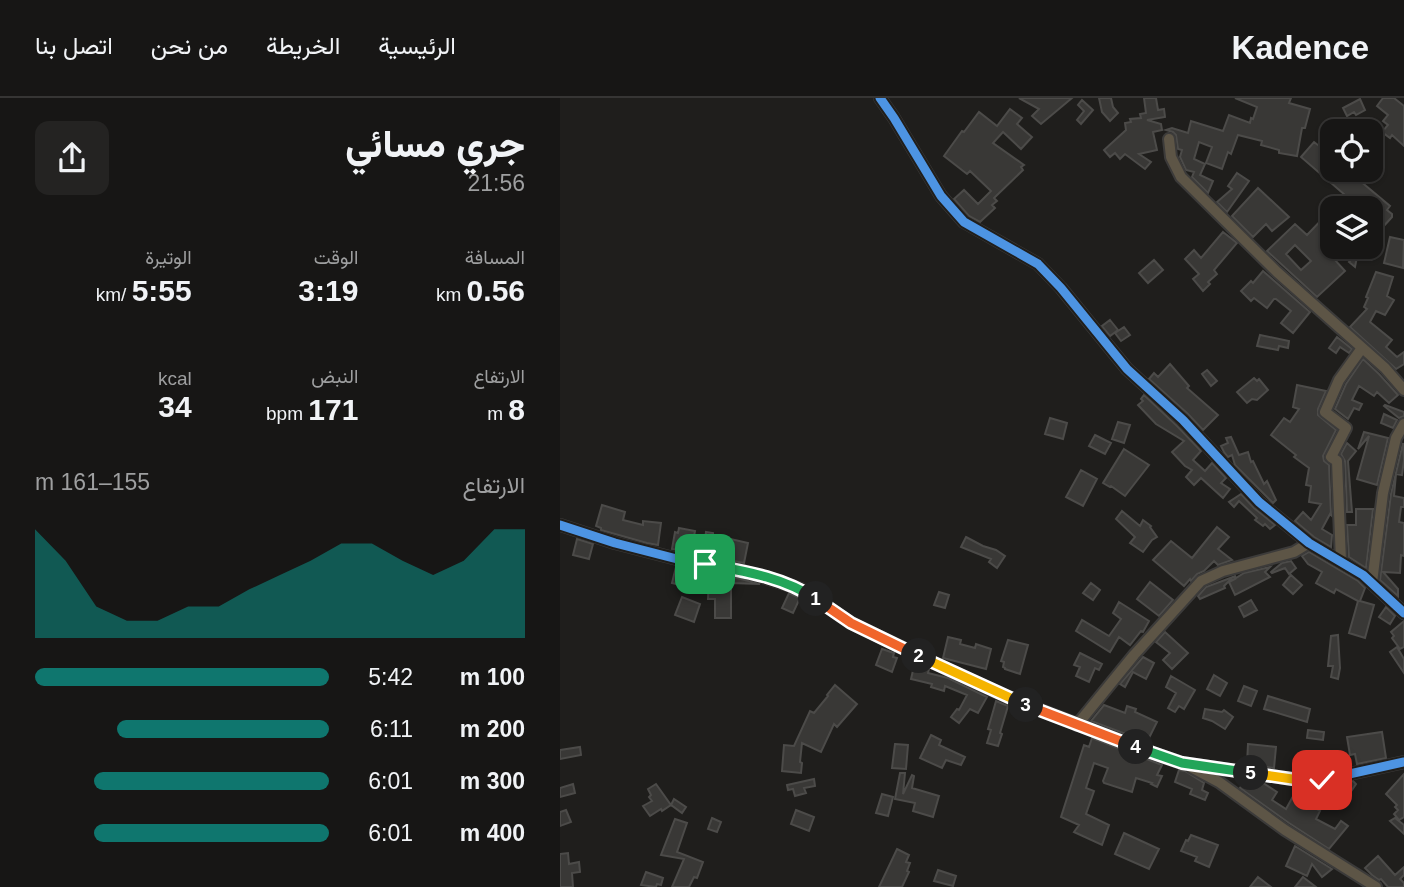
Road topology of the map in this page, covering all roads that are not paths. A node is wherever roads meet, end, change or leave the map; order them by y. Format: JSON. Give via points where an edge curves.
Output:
{"nodes":[{"id":1,"x":880,"y":98,"type":"edge"},
{"id":2,"x":1169,"y":139,"type":"dead end"},
{"id":3,"x":1362,"y":348,"type":"junction"},
{"id":4,"x":1404,"y":390,"type":"edge"},
{"id":5,"x":1404,"y":424,"type":"edge"},
{"id":6,"x":560,"y":525,"type":"edge"},
{"id":7,"x":1309,"y":542,"type":"junction"},
{"id":8,"x":1340,"y":561,"type":"junction"},
{"id":9,"x":1372,"y":583,"type":"junction"},
{"id":10,"x":1404,"y":614,"type":"edge"},
{"id":11,"x":1077,"y":725,"type":"junction"},
{"id":12,"x":1404,"y":762,"type":"edge"},
{"id":13,"x":1182,"y":763,"type":"junction"},
{"id":14,"x":1376,"y":887,"type":"edge"}],
"edges":[{"from":1,"to":7,"type":"street","via":[[941,197],[964,222],[1038,264],[1127,369],[1183,420],[1259,502]]},
{"from":2,"to":3,"type":"street","via":[[1171,157],[1181,177]]},
{"from":3,"to":4,"type":"street"},
{"from":3,"to":8,"type":"street","via":[[1339,380],[1325,412],[1346,428],[1331,457],[1337,461]]},
{"from":5,"to":9,"type":"street","via":[[1396,438],[1384,493]]},
{"from":6,"to":11,"type":"street","via":[[800,589],[851,623]]},
{"from":7,"to":8,"type":"street"},
{"from":7,"to":11,"type":"street","via":[[1294,552],[1201,581]]},
{"from":8,"to":9,"type":"street"},
{"from":9,"to":10,"type":"street"},
{"from":11,"to":13,"type":"street"},
{"from":12,"to":13,"type":"street","via":[[1322,780]]},
{"from":13,"to":14,"type":"street","via":[[1219,782]]}]}
